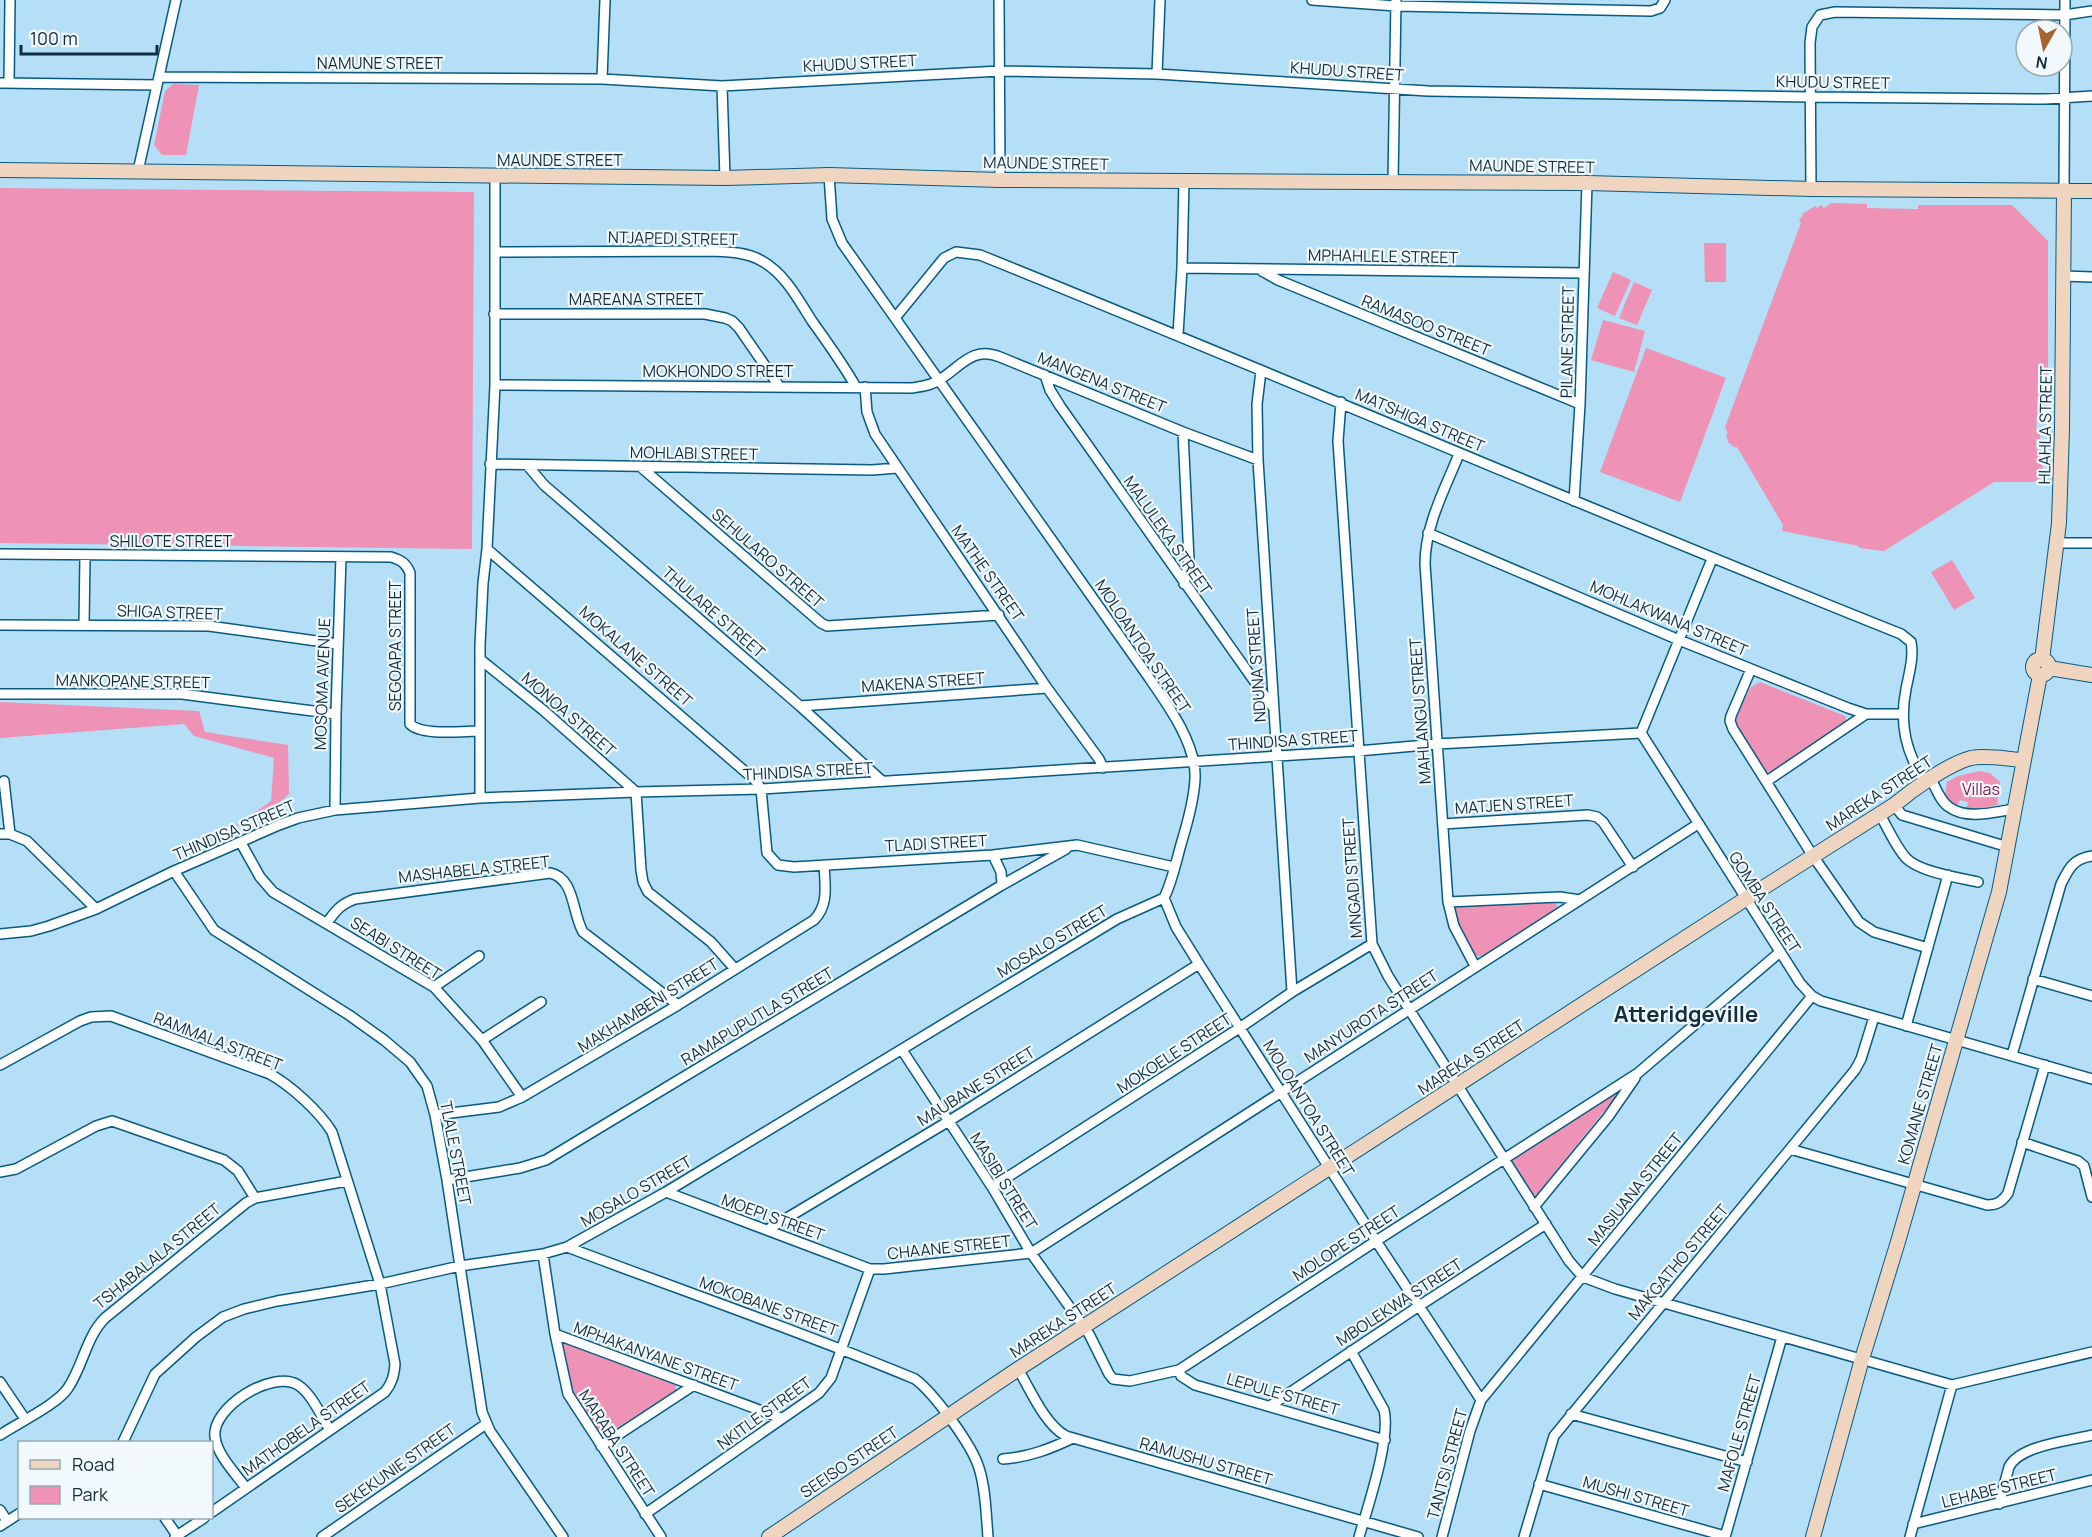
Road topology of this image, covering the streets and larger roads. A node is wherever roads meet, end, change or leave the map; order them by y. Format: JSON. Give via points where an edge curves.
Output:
{"nodes":[{"id":1,"x":176,"y":0,"type":"edge"},
{"id":2,"x":605,"y":0,"type":"edge"},
{"id":3,"x":999,"y":0,"type":"edge"},
{"id":4,"x":1160,"y":0,"type":"edge"},
{"id":5,"x":1312,"y":0,"type":"edge"},
{"id":6,"x":1665,"y":0,"type":"edge"},
{"id":7,"x":2065,"y":0,"type":"edge"},
{"id":8,"x":7,"y":2,"type":"edge"},
{"id":9,"x":1396,"y":3,"type":"edge"},
{"id":10,"x":2092,"y":11,"type":"edge"},
{"id":11,"x":2064,"y":15,"type":"junction"},
{"id":12,"x":1000,"y":71,"type":"junction"},
{"id":13,"x":1157,"y":74,"type":"junction"},
{"id":14,"x":602,"y":79,"type":"junction"},
{"id":15,"x":158,"y":81,"type":"junction"},
{"id":16,"x":4,"y":83,"type":"edge"},
{"id":17,"x":722,"y":86,"type":"junction"},
{"id":18,"x":1394,"y":88,"type":"junction"},
{"id":19,"x":2092,"y":96,"type":"edge"},
{"id":20,"x":1810,"y":98,"type":"junction"},
{"id":21,"x":2064,"y":98,"type":"junction"},
{"id":22,"x":0,"y":170,"type":"edge"},
{"id":23,"x":138,"y":171,"type":"junction"},
{"id":24,"x":495,"y":176,"type":"junction"},
{"id":25,"x":829,"y":176,"type":"junction"},
{"id":26,"x":726,"y":178,"type":"junction"},
{"id":27,"x":1000,"y":180,"type":"junction"},
{"id":28,"x":1184,"y":181,"type":"junction"},
{"id":29,"x":1393,"y":181,"type":"junction"},
{"id":30,"x":1587,"y":183,"type":"junction"},
{"id":31,"x":1810,"y":189,"type":"junction"},
{"id":32,"x":2064,"y":190,"type":"junction"},
{"id":33,"x":2092,"y":190,"type":"edge"},
{"id":34,"x":495,"y":252,"type":"junction"},
{"id":35,"x":1182,"y":268,"type":"junction"},
{"id":36,"x":1261,"y":270,"type":"junction"},
{"id":37,"x":1583,"y":273,"type":"junction"},
{"id":38,"x":2063,"y":276,"type":"junction"},
{"id":39,"x":2092,"y":277,"type":"edge"},
{"id":40,"x":494,"y":314,"type":"junction"},
{"id":41,"x":895,"y":318,"type":"junction"},
{"id":42,"x":1178,"y":334,"type":"junction"},
{"id":43,"x":1261,"y":372,"type":"junction"},
{"id":44,"x":1045,"y":375,"type":"junction"},
{"id":45,"x":938,"y":380,"type":"junction"},
{"id":46,"x":495,"y":385,"type":"junction"},
{"id":47,"x":779,"y":386,"type":"junction"},
{"id":48,"x":860,"y":387,"type":"junction"},
{"id":49,"x":1341,"y":402,"type":"junction"},
{"id":50,"x":1580,"y":404,"type":"junction"},
{"id":51,"x":1183,"y":432,"type":"junction"},
{"id":52,"x":1459,"y":454,"type":"junction"},
{"id":53,"x":1258,"y":460,"type":"junction"},
{"id":54,"x":490,"y":464,"type":"junction"},
{"id":55,"x":528,"y":466,"type":"junction"},
{"id":56,"x":642,"y":468,"type":"junction"},
{"id":57,"x":897,"y":468,"type":"junction"},
{"id":58,"x":1574,"y":501,"type":"junction"},
{"id":59,"x":1428,"y":533,"type":"junction"},
{"id":60,"x":2057,"y":543,"type":"junction"},
{"id":61,"x":2092,"y":543,"type":"edge"},
{"id":62,"x":487,"y":549,"type":"junction"},
{"id":63,"x":0,"y":554,"type":"edge"},
{"id":64,"x":85,"y":556,"type":"junction"},
{"id":65,"x":341,"y":557,"type":"junction"},
{"id":66,"x":1712,"y":559,"type":"junction"},
{"id":67,"x":1184,"y":584,"type":"junction"},
{"id":68,"x":999,"y":615,"type":"junction"},
{"id":69,"x":0,"y":625,"type":"edge"},
{"id":70,"x":84,"y":625,"type":"junction"},
{"id":71,"x":1679,"y":640,"type":"junction"},
{"id":72,"x":338,"y":644,"type":"junction"},
{"id":73,"x":481,"y":660,"type":"junction"},
{"id":74,"x":2044,"y":668,"type":"junction"},
{"id":75,"x":1751,"y":669,"type":"junction"},
{"id":76,"x":2092,"y":675,"type":"edge"},
{"id":77,"x":1047,"y":688,"type":"junction"},
{"id":78,"x":0,"y":694,"type":"edge"},
{"id":79,"x":800,"y":706,"type":"junction"},
{"id":80,"x":1274,"y":709,"type":"junction"},
{"id":81,"x":336,"y":714,"type":"junction"},
{"id":82,"x":1866,"y":714,"type":"junction"},
{"id":83,"x":1902,"y":714,"type":"junction"},
{"id":84,"x":480,"y":731,"type":"junction"},
{"id":85,"x":1641,"y":733,"type":"junction"},
{"id":86,"x":1437,"y":744,"type":"junction"},
{"id":87,"x":1358,"y":752,"type":"junction"},
{"id":88,"x":1279,"y":755,"type":"junction"},
{"id":89,"x":2023,"y":760,"type":"junction"},
{"id":90,"x":1194,"y":762,"type":"junction"},
{"id":91,"x":1103,"y":768,"type":"junction"},
{"id":92,"x":4,"y":781,"type":"dead end"},
{"id":93,"x":882,"y":781,"type":"junction"},
{"id":94,"x":1767,"y":781,"type":"junction"},
{"id":95,"x":1928,"y":781,"type":"junction"},
{"id":96,"x":761,"y":789,"type":"junction"},
{"id":97,"x":636,"y":792,"type":"junction"},
{"id":98,"x":480,"y":798,"type":"junction"},
{"id":99,"x":1894,"y":805,"type":"junction"},
{"id":100,"x":2014,"y":809,"type":"junction"},
{"id":101,"x":335,"y":810,"type":"junction"},
{"id":102,"x":1879,"y":813,"type":"junction"},
{"id":103,"x":1443,"y":824,"type":"junction"},
{"id":104,"x":1698,"y":824,"type":"junction"},
{"id":105,"x":5,"y":834,"type":"edge"},
{"id":106,"x":241,"y":843,"type":"junction"},
{"id":107,"x":1071,"y":846,"type":"junction"},
{"id":108,"x":2008,"y":847,"type":"junction"},
{"id":109,"x":993,"y":855,"type":"junction"},
{"id":110,"x":1813,"y":856,"type":"junction"},
{"id":111,"x":2092,"y":856,"type":"edge"},
{"id":112,"x":824,"y":865,"type":"junction"},
{"id":113,"x":1174,"y":867,"type":"junction"},
{"id":114,"x":1633,"y":867,"type":"junction"},
{"id":115,"x":174,"y":871,"type":"junction"},
{"id":116,"x":1948,"y":875,"type":"junction"},
{"id":117,"x":1978,"y":882,"type":"dead end"},
{"id":118,"x":1002,"y":885,"type":"junction"},
{"id":119,"x":1164,"y":898,"type":"junction"},
{"id":120,"x":1747,"y":898,"type":"junction"},
{"id":121,"x":1580,"y":900,"type":"junction"},
{"id":122,"x":1448,"y":902,"type":"junction"},
{"id":123,"x":96,"y":909,"type":"junction"},
{"id":124,"x":327,"y":923,"type":"junction"},
{"id":125,"x":0,"y":934,"type":"edge"},
{"id":126,"x":1372,"y":944,"type":"junction"},
{"id":127,"x":1928,"y":948,"type":"junction"},
{"id":128,"x":1780,"y":952,"type":"junction"},
{"id":129,"x":479,"y":956,"type":"dead end"},
{"id":130,"x":1199,"y":963,"type":"junction"},
{"id":131,"x":1475,"y":966,"type":"junction"},
{"id":132,"x":735,"y":969,"type":"junction"},
{"id":133,"x":2033,"y":979,"type":"junction"},
{"id":134,"x":434,"y":987,"type":"junction"},
{"id":135,"x":1292,"y":992,"type":"junction"},
{"id":136,"x":1812,"y":996,"type":"junction"},
{"id":137,"x":2092,"y":996,"type":"edge"},
{"id":138,"x":541,"y":1002,"type":"dead end"},
{"id":139,"x":678,"y":1005,"type":"junction"},
{"id":140,"x":1410,"y":1010,"type":"junction"},
{"id":141,"x":1874,"y":1017,"type":"junction"},
{"id":142,"x":1906,"y":1026,"type":"junction"},
{"id":143,"x":1241,"y":1028,"type":"junction"},
{"id":144,"x":482,"y":1040,"type":"junction"},
{"id":145,"x":1955,"y":1040,"type":"junction"},
{"id":146,"x":902,"y":1050,"type":"junction"},
{"id":147,"x":2012,"y":1055,"type":"junction"},
{"id":148,"x":0,"y":1065,"type":"edge"},
{"id":149,"x":2045,"y":1065,"type":"junction"},
{"id":150,"x":1638,"y":1073,"type":"junction"},
{"id":151,"x":2092,"y":1079,"type":"edge"},
{"id":152,"x":1457,"y":1086,"type":"junction"},
{"id":153,"x":1281,"y":1093,"type":"junction"},
{"id":154,"x":522,"y":1097,"type":"junction"},
{"id":155,"x":435,"y":1115,"type":"junction"},
{"id":156,"x":949,"y":1121,"type":"junction"},
{"id":157,"x":2022,"y":1142,"type":"junction"},
{"id":158,"x":1790,"y":1149,"type":"junction"},
{"id":159,"x":1503,"y":1159,"type":"junction"},
{"id":160,"x":1328,"y":1167,"type":"junction"},
{"id":161,"x":0,"y":1172,"type":"edge"},
{"id":162,"x":447,"y":1180,"type":"junction"},
{"id":163,"x":347,"y":1181,"type":"junction"},
{"id":164,"x":1913,"y":1185,"type":"junction"},
{"id":165,"x":992,"y":1187,"type":"junction"},
{"id":166,"x":666,"y":1192,"type":"junction"},
{"id":167,"x":2092,"y":1197,"type":"edge"},
{"id":168,"x":255,"y":1198,"type":"junction"},
{"id":169,"x":1534,"y":1207,"type":"junction"},
{"id":170,"x":1546,"y":1224,"type":"junction"},
{"id":171,"x":767,"y":1230,"type":"junction"},
{"id":172,"x":1376,"y":1241,"type":"junction"},
{"id":173,"x":567,"y":1247,"type":"junction"},
{"id":174,"x":1030,"y":1253,"type":"junction"},
{"id":175,"x":543,"y":1254,"type":"junction"},
{"id":176,"x":460,"y":1266,"type":"junction"},
{"id":177,"x":870,"y":1269,"type":"junction"},
{"id":178,"x":1583,"y":1277,"type":"junction"},
{"id":179,"x":380,"y":1284,"type":"junction"},
{"id":180,"x":1664,"y":1303,"type":"junction"},
{"id":181,"x":1419,"y":1306,"type":"junction"},
{"id":182,"x":1084,"y":1327,"type":"junction"},
{"id":183,"x":555,"y":1335,"type":"junction"},
{"id":184,"x":1782,"y":1337,"type":"junction"},
{"id":185,"x":843,"y":1349,"type":"junction"},
{"id":186,"x":1351,"y":1351,"type":"junction"},
{"id":187,"x":2092,"y":1352,"type":"edge"},
{"id":188,"x":1862,"y":1359,"type":"junction"},
{"id":189,"x":1018,"y":1369,"type":"junction"},
{"id":190,"x":1179,"y":1370,"type":"junction"},
{"id":191,"x":0,"y":1382,"type":"edge"},
{"id":192,"x":1952,"y":1384,"type":"junction"},
{"id":193,"x":694,"y":1385,"type":"junction"},
{"id":194,"x":1481,"y":1400,"type":"junction"},
{"id":195,"x":1270,"y":1406,"type":"junction"},
{"id":196,"x":1571,"y":1414,"type":"junction"},
{"id":197,"x":947,"y":1415,"type":"junction"},
{"id":198,"x":781,"y":1418,"type":"junction"},
{"id":199,"x":25,"y":1419,"type":"junction"},
{"id":200,"x":486,"y":1424,"type":"junction"},
{"id":201,"x":330,"y":1430,"type":"junction"},
{"id":202,"x":0,"y":1435,"type":"edge"},
{"id":203,"x":2092,"y":1435,"type":"edge"},
{"id":204,"x":1073,"y":1438,"type":"junction"},
{"id":205,"x":1385,"y":1440,"type":"junction"},
{"id":206,"x":124,"y":1441,"type":"edge"},
{"id":207,"x":602,"y":1446,"type":"junction"},
{"id":208,"x":1003,"y":1459,"type":"dead end"},
{"id":209,"x":1747,"y":1462,"type":"junction"},
{"id":210,"x":2092,"y":1480,"type":"edge"},
{"id":211,"x":1539,"y":1484,"type":"junction"},
{"id":212,"x":246,"y":1488,"type":"junction"},
{"id":213,"x":1999,"y":1504,"type":"junction"},
{"id":214,"x":0,"y":1510,"type":"edge"},
{"id":215,"x":213,"y":1511,"type":"edge"},
{"id":216,"x":18,"y":1514,"type":"edge"},
{"id":217,"x":645,"y":1514,"type":"junction"},
{"id":218,"x":166,"y":1519,"type":"edge"},
{"id":219,"x":203,"y":1519,"type":"edge"},
{"id":220,"x":1363,"y":1522,"type":"junction"},
{"id":221,"x":4,"y":1523,"type":"edge"},
{"id":222,"x":1913,"y":1524,"type":"junction"},
{"id":223,"x":177,"y":1537,"type":"edge"},
{"id":224,"x":322,"y":1537,"type":"edge"},
{"id":225,"x":563,"y":1537,"type":"edge"},
{"id":226,"x":661,"y":1537,"type":"edge"},
{"id":227,"x":770,"y":1537,"type":"edge"},
{"id":228,"x":988,"y":1537,"type":"edge"},
{"id":229,"x":1359,"y":1537,"type":"edge"},
{"id":230,"x":1418,"y":1537,"type":"edge"},
{"id":231,"x":1442,"y":1537,"type":"edge"},
{"id":232,"x":1524,"y":1537,"type":"edge"},
{"id":233,"x":1725,"y":1537,"type":"edge"},
{"id":234,"x":1813,"y":1537,"type":"edge"},
{"id":235,"x":1910,"y":1537,"type":"edge"}],
"edges":[{"from":1,"to":15,"type":"street"},
{"from":2,"to":14,"type":"street"},
{"from":3,"to":12,"type":"street"},
{"from":4,"to":13,"type":"street"},
{"from":5,"to":9,"type":"street"},
{"from":6,"to":9,"type":"street","via":[[1663,6],[1651,11]]},
{"from":7,"to":11,"type":"street"},
{"from":8,"to":16,"type":"street"},
{"from":9,"to":18,"type":"street"},
{"from":10,"to":11,"type":"street"},
{"from":11,"to":20,"type":"street","via":[[1827,13],[1815,20],[1810,34]]},
{"from":11,"to":21,"type":"street"},
{"from":12,"to":13,"type":"street","name":"KHUDU STREET"},
{"from":12,"to":17,"type":"street","name":"KHUDU STREET"},
{"from":12,"to":27,"type":"street"},
{"from":13,"to":18,"type":"street","name":"KHUDU STREET"},
{"from":14,"to":15,"type":"street","name":"NAMUNE STREET"},
{"from":14,"to":17,"type":"street","name":"KHUDU STREET"},
{"from":15,"to":16,"type":"street","name":"NAMUNE STREET"},
{"from":15,"to":23,"type":"street"},
{"from":17,"to":26,"type":"street"},
{"from":18,"to":20,"type":"street","name":"KHUDU STREET"},
{"from":18,"to":29,"type":"street"},
{"from":19,"to":21,"type":"street","name":"KHUDU STREET"},
{"from":20,"to":21,"type":"street","name":"KHUDU STREET"},
{"from":20,"to":31,"type":"street"},
{"from":21,"to":32,"type":"street"},
{"from":22,"to":23,"type":"street","name":"MAUNDE STREET"},
{"from":23,"to":24,"type":"street","name":"MAUNDE STREET"},
{"from":24,"to":26,"type":"street","name":"MAUNDE STREET"},
{"from":24,"to":34,"type":"street"},
{"from":25,"to":26,"type":"street","name":"MAUNDE STREET"},
{"from":25,"to":27,"type":"street","name":"MAUNDE STREET"},
{"from":25,"to":41,"type":"street","name":"MOLOANTOA STREET","via":[[835,229]]},
{"from":27,"to":28,"type":"street","name":"MAUNDE STREET"},
{"from":28,"to":29,"type":"street","name":"MAUNDE STREET"},
{"from":28,"to":35,"type":"street"},
{"from":29,"to":30,"type":"street","name":"MAUNDE STREET"},
{"from":30,"to":31,"type":"street","name":"MAUNDE STREET"},
{"from":30,"to":37,"type":"street","name":"PILANE STREET"},
{"from":31,"to":32,"type":"street","name":"MAUNDE STREET"},
{"from":32,"to":33,"type":"street","name":"MAUNDE STREET"},
{"from":32,"to":38,"type":"street","name":"HLAHLA STREET"},
{"from":34,"to":40,"type":"street"},
{"from":34,"to":48,"type":"street","name":"NTJAPEDI STREET","via":[[707,251],[750,256],[771,267],[785,281]]},
{"from":35,"to":36,"type":"street","name":"MPHAHLELE STREET"},
{"from":35,"to":42,"type":"street"},
{"from":36,"to":37,"type":"street","name":"MPHAHLELE STREET"},
{"from":36,"to":50,"type":"street","name":"RAMASOO STREET"},
{"from":37,"to":50,"type":"street","name":"PILANE STREET"},
{"from":38,"to":39,"type":"street"},
{"from":38,"to":60,"type":"street","name":"HLAHLA STREET"},
{"from":40,"to":46,"type":"street"},
{"from":40,"to":47,"type":"street","name":"MAREANA STREET","via":[[705,314],[725,318],[739,328]]},
{"from":41,"to":42,"type":"street","name":"MATSHIGA STREET","via":[[944,258],[963,251]]},
{"from":41,"to":45,"type":"street","name":"MOLOANTOA STREET"},
{"from":42,"to":43,"type":"street","name":"MATSHIGA STREET"},
{"from":43,"to":49,"type":"street","name":"MATSHIGA STREET"},
{"from":43,"to":53,"type":"street","name":"NDUNA STREET"},
{"from":44,"to":45,"type":"street","name":"MANGENA STREET","via":[[986,353],[973,356]]},
{"from":44,"to":51,"type":"street","name":"MANGENA STREET"},
{"from":44,"to":67,"type":"street","name":"MALULEKA STREET","via":[[1054,398]]},
{"from":45,"to":48,"type":"street","name":"MOKHONDO STREET","via":[[912,387]]},
{"from":45,"to":90,"type":"street","name":"MOLOANTOA STREET","via":[[1162,697],[1186,738]]},
{"from":46,"to":47,"type":"street","name":"MOKHONDO STREET"},
{"from":46,"to":54,"type":"street"},
{"from":47,"to":48,"type":"street","name":"MOKHONDO STREET"},
{"from":48,"to":57,"type":"street","name":"MATHE STREET","via":[[872,426]]},
{"from":49,"to":52,"type":"street","name":"MATSHIGA STREET"},
{"from":49,"to":87,"type":"street","name":"MNGADI STREET","via":[[1338,441]]},
{"from":50,"to":58,"type":"street","name":"PILANE STREET"},
{"from":51,"to":53,"type":"street","name":"MANGENA STREET"},
{"from":51,"to":67,"type":"street","via":[[1189,560]]},
{"from":52,"to":58,"type":"street","name":"MATSHIGA STREET"},
{"from":52,"to":59,"type":"street","name":"MAHLANGU STREET"},
{"from":53,"to":80,"type":"street","name":"NDUNA STREET"},
{"from":54,"to":55,"type":"street","name":"MOHLABI STREET"},
{"from":54,"to":62,"type":"street"},
{"from":55,"to":56,"type":"street","name":"MOHLABI STREET"},
{"from":55,"to":79,"type":"street","name":"THULARE STREET","via":[[544,485]]},
{"from":56,"to":57,"type":"street","name":"MOHLABI STREET"},
{"from":56,"to":68,"type":"street","name":"SEHULARO STREET","via":[[820,624]]},
{"from":57,"to":68,"type":"street","name":"MATHE STREET"},
{"from":58,"to":66,"type":"street","name":"MATSHIGA STREET"},
{"from":59,"to":71,"type":"street","name":"MOHLAKWANA STREET"},
{"from":59,"to":86,"type":"street","name":"MAHLANGU STREET","via":[[1425,564]]},
{"from":60,"to":61,"type":"street"},
{"from":60,"to":74,"type":"street","name":"HLAHLA STREET"},
{"from":62,"to":73,"type":"street"},
{"from":62,"to":96,"type":"street","name":"MOKALANE STREET"},
{"from":63,"to":64,"type":"street","name":"SHILOTE STREET"},
{"from":64,"to":65,"type":"street","name":"SHILOTE STREET"},
{"from":64,"to":70,"type":"street"},
{"from":65,"to":72,"type":"street","name":"MOSOMA AVENUE"},
{"from":65,"to":84,"type":"street","name":"SEGOAPA STREET","via":[[391,557],[404,562],[410,573],[410,724],[425,731]]},
{"from":66,"to":71,"type":"street"},
{"from":66,"to":83,"type":"street","name":"MATSHIGA STREET","via":[[1901,634],[1911,642]]},
{"from":67,"to":80,"type":"street","name":"MALULEKA STREET"},
{"from":68,"to":77,"type":"street","name":"MATHE STREET"},
{"from":69,"to":70,"type":"street","name":"SHIGA STREET"},
{"from":70,"to":72,"type":"street","name":"SHIGA STREET","via":[[209,626]]},
{"from":71,"to":75,"type":"street","name":"MOHLAKWANA STREET"},
{"from":71,"to":85,"type":"street"},
{"from":72,"to":81,"type":"street","name":"MOSOMA AVENUE"},
{"from":73,"to":84,"type":"street"},
{"from":73,"to":97,"type":"street","name":"MONOA STREET"},
{"from":74,"to":76,"type":"street"},
{"from":74,"to":89,"type":"street","name":"KOMANE STREET"},
{"from":75,"to":82,"type":"street","name":"MOHLAKWANA STREET"},
{"from":75,"to":94,"type":"street","via":[[1730,721]]},
{"from":77,"to":79,"type":"street","name":"MAKENA STREET"},
{"from":77,"to":91,"type":"street","name":"MATHE STREET"},
{"from":78,"to":81,"type":"street","name":"MANKOPANE STREET","via":[[182,694]]},
{"from":79,"to":93,"type":"street","name":"THULARE STREET"},
{"from":80,"to":88,"type":"street","name":"NDUNA STREET"},
{"from":81,"to":101,"type":"street","name":"MOSOMA AVENUE"},
{"from":82,"to":83,"type":"street","name":"MOHLAKWANA STREET"},
{"from":82,"to":94,"type":"street"},
{"from":83,"to":95,"type":"street","name":"MATSHIGA STREET","via":[[1909,751]]},
{"from":84,"to":98,"type":"street"},
{"from":85,"to":86,"type":"street","name":"THINDISA STREET"},
{"from":85,"to":104,"type":"street","name":"GOMBA STREET"},
{"from":86,"to":87,"type":"street","name":"THINDISA STREET"},
{"from":86,"to":103,"type":"street","name":"MAHLANGU STREET"},
{"from":87,"to":88,"type":"street","name":"THINDISA STREET"},
{"from":87,"to":126,"type":"street","name":"MNGADI STREET"},
{"from":88,"to":90,"type":"street","name":"THINDISA STREET"},
{"from":88,"to":135,"type":"street","name":"NDUNA STREET"},
{"from":89,"to":95,"type":"street","name":"MAREKA STREET","via":[[1973,758]]},
{"from":89,"to":100,"type":"street","name":"KOMANE STREET"},
{"from":90,"to":91,"type":"street","name":"THINDISA STREET"},
{"from":90,"to":113,"type":"street","name":"MOLOANTOA STREET","via":[[1193,797]]},
{"from":91,"to":93,"type":"street","name":"THINDISA STREET"},
{"from":92,"to":105,"type":"street"},
{"from":93,"to":96,"type":"street","name":"THINDISA STREET"},
{"from":94,"to":110,"type":"street"},
{"from":95,"to":99,"type":"street","name":"MAREKA STREET"},
{"from":95,"to":100,"type":"street","name":"MATSHIGA STREET","via":[[1954,810],[1985,814]]},
{"from":96,"to":97,"type":"street","name":"THINDISA STREET"},
{"from":96,"to":112,"type":"street","name":"TLADI STREET","via":[[771,860],[785,867]]},
{"from":97,"to":98,"type":"street","name":"THINDISA STREET"},
{"from":97,"to":132,"type":"street","via":[[641,870],[648,892],[711,942]]},
{"from":98,"to":101,"type":"street","name":"THINDISA STREET"},
{"from":99,"to":102,"type":"street","name":"MAREKA STREET"},
{"from":99,"to":108,"type":"street","via":[[1902,815]]},
{"from":100,"to":108,"type":"street","name":"KOMANE STREET"},
{"from":101,"to":106,"type":"street","name":"THINDISA STREET","via":[[298,818]]},
{"from":102,"to":110,"type":"street","name":"MAREKA STREET"},
{"from":102,"to":116,"type":"street","via":[[1907,859]]},
{"from":103,"to":114,"type":"street","name":"MATJEN STREET","via":[[1588,815],[1603,822]]},
{"from":103,"to":122,"type":"street","name":"MAHLANGU STREET"},
{"from":104,"to":114,"type":"street","name":"MANYUROTA STREET"},
{"from":104,"to":120,"type":"street","name":"GOMBA STREET"},
{"from":105,"to":123,"type":"street","via":[[20,837],[36,848]]},
{"from":106,"to":115,"type":"street","name":"THINDISA STREET"},
{"from":106,"to":124,"type":"street","name":"SEABI STREET","via":[[273,892]]},
{"from":107,"to":109,"type":"street","name":"TLADI STREET"},
{"from":107,"to":113,"type":"street","name":"TLADI STREET"},
{"from":107,"to":118,"type":"street","name":"RAMAPUPUTLA STREET"},
{"from":108,"to":145,"type":"street","name":"KOMANE STREET","via":[[1999,892]]},
{"from":109,"to":112,"type":"street","name":"TLADI STREET"},
{"from":109,"to":118,"type":"street"},
{"from":110,"to":120,"type":"street","name":"MAREKA STREET"},
{"from":110,"to":127,"type":"street","via":[[1853,916],[1866,928]]},
{"from":111,"to":133,"type":"street","via":[[2073,862],[2061,884]]},
{"from":112,"to":132,"type":"street","name":"MAKHAMBENI STREET","via":[[825,898],[820,915]]},
{"from":113,"to":119,"type":"street","name":"MOLOANTOA STREET","via":[[1172,883]]},
{"from":114,"to":121,"type":"street","name":"MANYUROTA STREET"},
{"from":115,"to":123,"type":"street","name":"THINDISA STREET"},
{"from":115,"to":155,"type":"street","name":"TLALE STREET","via":[[214,930],[349,1015],[411,1062],[427,1086]]},
{"from":116,"to":117,"type":"street"},
{"from":116,"to":127,"type":"street"},
{"from":118,"to":162,"type":"street","name":"RAMAPUPUTLA STREET","via":[[546,1160]]},
{"from":119,"to":130,"type":"street","name":"MOLOANTOA STREET"},
{"from":119,"to":146,"type":"street","name":"MOSALO STREET","via":[[1110,923]]},
{"from":120,"to":128,"type":"street","name":"GOMBA STREET"},
{"from":120,"to":152,"type":"street","name":"MAREKA STREET"},
{"from":121,"to":122,"type":"street","via":[[1560,897]]},
{"from":121,"to":131,"type":"street","name":"MANYUROTA STREET"},
{"from":122,"to":131,"type":"street","name":"MAHLANGU STREET","via":[[1454,926]]},
{"from":123,"to":125,"type":"street","name":"THINDISA STREET","via":[[41,929]]},
{"from":124,"to":134,"type":"street","name":"SEABI STREET"},
{"from":124,"to":139,"type":"street","name":"MASHABELA STREET","via":[[344,903],[362,898],[550,873],[566,882],[584,932]]},
{"from":126,"to":135,"type":"street","name":"MOKOELE STREET"},
{"from":126,"to":140,"type":"street","name":"MNGADI STREET"},
{"from":127,"to":142,"type":"street"},
{"from":128,"to":136,"type":"street","name":"GOMBA STREET"},
{"from":128,"to":150,"type":"street","name":"MOLOPE STREET"},
{"from":129,"to":134,"type":"street"},
{"from":130,"to":143,"type":"street","name":"MOLOANTOA STREET"},
{"from":130,"to":156,"type":"street","name":"MAUBANE STREET"},
{"from":131,"to":140,"type":"street","name":"MANYUROTA STREET"},
{"from":132,"to":139,"type":"street","name":"MAKHAMBENI STREET"},
{"from":133,"to":137,"type":"street"},
{"from":133,"to":147,"type":"street"},
{"from":134,"to":144,"type":"street","name":"SEABI STREET"},
{"from":135,"to":143,"type":"street","name":"MOKOELE STREET"},
{"from":136,"to":141,"type":"street"},
{"from":136,"to":178,"type":"street","name":"MASIUANA STREET"},
{"from":138,"to":144,"type":"street"},
{"from":139,"to":154,"type":"street","name":"MAKHAMBENI STREET"},
{"from":140,"to":152,"type":"street","name":"MNGADI STREET"},
{"from":140,"to":153,"type":"street","name":"MANYUROTA STREET"},
{"from":141,"to":142,"type":"street"},
{"from":141,"to":158,"type":"street","name":"MAKGATHO STREET","via":[[1858,1065]]},
{"from":142,"to":145,"type":"street"},
{"from":143,"to":153,"type":"street","name":"MOLOANTOA STREET"},
{"from":143,"to":165,"type":"street","name":"MOKOELE STREET"},
{"from":144,"to":154,"type":"street","name":"SEABI STREET"},
{"from":145,"to":147,"type":"street"},
{"from":145,"to":164,"type":"street","name":"KOMANE STREET"},
{"from":146,"to":156,"type":"street","name":"MASIBI STREET"},
{"from":146,"to":166,"type":"street","name":"MOSALO STREET"},
{"from":147,"to":149,"type":"street"},
{"from":148,"to":163,"type":"street","name":"RAMMALA STREET","via":[[80,1021],[104,1015],[120,1019],[283,1082],[328,1126]]},
{"from":149,"to":151,"type":"street"},
{"from":149,"to":157,"type":"street"},
{"from":150,"to":159,"type":"street","name":"MOLOPE STREET"},
{"from":150,"to":169,"type":"street","name":"MOLOPE STREET","via":[[1608,1117]]},
{"from":152,"to":159,"type":"street","name":"MNGADI STREET"},
{"from":152,"to":160,"type":"street","name":"MAREKA STREET"},
{"from":153,"to":160,"type":"street","name":"MOLOANTOA STREET"},
{"from":153,"to":174,"type":"street","name":"MANYUROTA STREET"},
{"from":154,"to":155,"type":"street","name":"MAKHAMBENI STREET","via":[[499,1107]]},
{"from":155,"to":162,"type":"street","name":"TLALE STREET"},
{"from":156,"to":165,"type":"street","name":"MASIBI STREET"},
{"from":156,"to":171,"type":"street","name":"MAUBANE STREET"},
{"from":157,"to":164,"type":"street","via":[[2008,1193],[1995,1205]]},
{"from":157,"to":167,"type":"street","via":[[2078,1161],[2084,1166]]},
{"from":158,"to":164,"type":"street"},
{"from":158,"to":180,"type":"street","name":"MAKGATHO STREET"},
{"from":159,"to":169,"type":"street","name":"MNGADI STREET"},
{"from":159,"to":172,"type":"street","name":"MOLOPE STREET"},
{"from":160,"to":172,"type":"street","name":"MOLOANTOA STREET"},
{"from":160,"to":182,"type":"street","name":"MAREKA STREET"},
{"from":161,"to":168,"type":"street","via":[[16,1169],[96,1126],[112,1122],[224,1160],[238,1171]]},
{"from":162,"to":176,"type":"street","name":"TLALE STREET"},
{"from":163,"to":168,"type":"street","name":"TSHABALALA STREET"},
{"from":163,"to":179,"type":"street","name":"RAMMALA STREET"},
{"from":164,"to":188,"type":"street","name":"KOMANE STREET"},
{"from":165,"to":174,"type":"street","name":"MASIBI STREET"},
{"from":166,"to":171,"type":"street","name":"MOEPI STREET"},
{"from":166,"to":173,"type":"street","name":"MOSALO STREET"},
{"from":168,"to":199,"type":"street","name":"TSHABALALA STREET","via":[[105,1318],[94,1332],[67,1390]]},
{"from":169,"to":170,"type":"street","name":"MNGADI STREET"},
{"from":170,"to":178,"type":"street","name":"MNGADI STREET"},
{"from":170,"to":181,"type":"street","name":"MBOLEKWA STREET"},
{"from":171,"to":177,"type":"street","name":"MOEPI STREET"},
{"from":172,"to":181,"type":"street","name":"MOLOANTOA STREET"},
{"from":172,"to":190,"type":"street","name":"MOLOPE STREET"},
{"from":173,"to":175,"type":"street","name":"MOSALO STREET"},
{"from":173,"to":185,"type":"street","name":"MOKOBANE STREET"},
{"from":174,"to":177,"type":"street","name":"CHAANE STREET"},
{"from":174,"to":182,"type":"street","name":"MASIBI STREET"},
{"from":175,"to":176,"type":"street","name":"MOSALO STREET"},
{"from":175,"to":183,"type":"street","name":"MARABA STREET"},
{"from":176,"to":179,"type":"street","name":"MOSALO STREET"},
{"from":176,"to":200,"type":"street","name":"TLALE STREET"},
{"from":177,"to":185,"type":"street","name":"NKITLE STREET"},
{"from":178,"to":180,"type":"street"},
{"from":178,"to":194,"type":"street","name":"MASIUANA STREET"},
{"from":179,"to":201,"type":"street","name":"MATHOBELA STREET","via":[[395,1364],[391,1384]]},
{"from":179,"to":206,"type":"street","name":"MOSALO STREET","via":[[269,1303],[223,1317],[155,1374]]},
{"from":180,"to":184,"type":"street"},
{"from":180,"to":196,"type":"street","name":"MAKGATHO STREET"},
{"from":181,"to":186,"type":"street","name":"MBOLEKWA STREET"},
{"from":181,"to":194,"type":"street","name":"MOLOANTOA STREET"},
{"from":182,"to":189,"type":"street","name":"MAREKA STREET"},
{"from":182,"to":190,"type":"street","name":"MOLOPE STREET","via":[[1113,1379],[1130,1381]]},
{"from":183,"to":193,"type":"street","name":"MPHAKANYANE STREET"},
{"from":183,"to":207,"type":"street","name":"MARABA STREET","via":[[567,1394]]},
{"from":184,"to":188,"type":"street"},
{"from":184,"to":209,"type":"street","name":"MAFOLE STREET"},
{"from":185,"to":197,"type":"street","name":"MOKOBANE STREET","via":[[915,1379]]},
{"from":185,"to":198,"type":"street","name":"NKITLE STREET","via":[[831,1378],[819,1393]]},
{"from":186,"to":195,"type":"street","name":"MBOLEKWA STREET"},
{"from":186,"to":205,"type":"street","via":[[1384,1410]]},
{"from":187,"to":192,"type":"street"},
{"from":188,"to":192,"type":"street"},
{"from":188,"to":234,"type":"street","name":"KOMANE STREET"},
{"from":189,"to":197,"type":"street","name":"MAREKA STREET"},
{"from":189,"to":204,"type":"street","name":"RAMUSHU STREET","via":[[1050,1422],[1059,1432]]},
{"from":190,"to":195,"type":"street","name":"LEPULE STREET","via":[[1181,1376],[1195,1385]]},
{"from":191,"to":199,"type":"street"},
{"from":192,"to":222,"type":"street"},
{"from":193,"to":198,"type":"street","name":"MPHAKANYANE STREET"},
{"from":193,"to":207,"type":"street"},
{"from":194,"to":231,"type":"street","name":"TANTSI STREET"},
{"from":195,"to":205,"type":"street","name":"LEPULE STREET"},
{"from":196,"to":209,"type":"street"},
{"from":196,"to":211,"type":"street","name":"MAKGATHO STREET","via":[[1554,1436]]},
{"from":197,"to":227,"type":"street","name":"SEEISO STREET"},
{"from":197,"to":228,"type":"street","name":"MOKOBANE STREET","via":[[979,1468]]},
{"from":198,"to":217,"type":"street","name":"NKITLE STREET"},
{"from":199,"to":202,"type":"street","name":"TSHABALALA STREET"},
{"from":200,"to":224,"type":"street","name":"SEKEKUNIE STREET"},
{"from":200,"to":225,"type":"street","name":"TLALE STREET"},
{"from":201,"to":212,"type":"street","name":"MATHOBELA STREET"},
{"from":201,"to":212,"type":"street","via":[[296,1384],[268,1383],[251,1390],[220,1417],[214,1436]]},
{"from":203,"to":213,"type":"street","via":[[2021,1454],[2009,1467]]},
{"from":204,"to":208,"type":"street","via":[[1024,1457]]},
{"from":204,"to":220,"type":"street","name":"RAMUSHU STREET"},
{"from":205,"to":220,"type":"street"},
{"from":207,"to":217,"type":"street","name":"MARABA STREET"},
{"from":209,"to":233,"type":"street","name":"MAFOLE STREET"},
{"from":210,"to":213,"type":"street","name":"LEHABE STREET"},
{"from":211,"to":232,"type":"street","name":"MAKGATHO STREET"},
{"from":211,"to":233,"type":"street","name":"MUSHI STREET"},
{"from":212,"to":215,"type":"street","name":"MATHOBELA STREET"},
{"from":213,"to":222,"type":"street","name":"LEHABE STREET"},
{"from":214,"to":221,"type":"street"},
{"from":216,"to":221,"type":"street"},
{"from":217,"to":226,"type":"street","name":"MARABA STREET"},
{"from":218,"to":223,"type":"street"},
{"from":219,"to":223,"type":"street"},
{"from":220,"to":229,"type":"street"},
{"from":220,"to":230,"type":"street","name":"RAMUSHU STREET"},
{"from":222,"to":235,"type":"street"}]}
